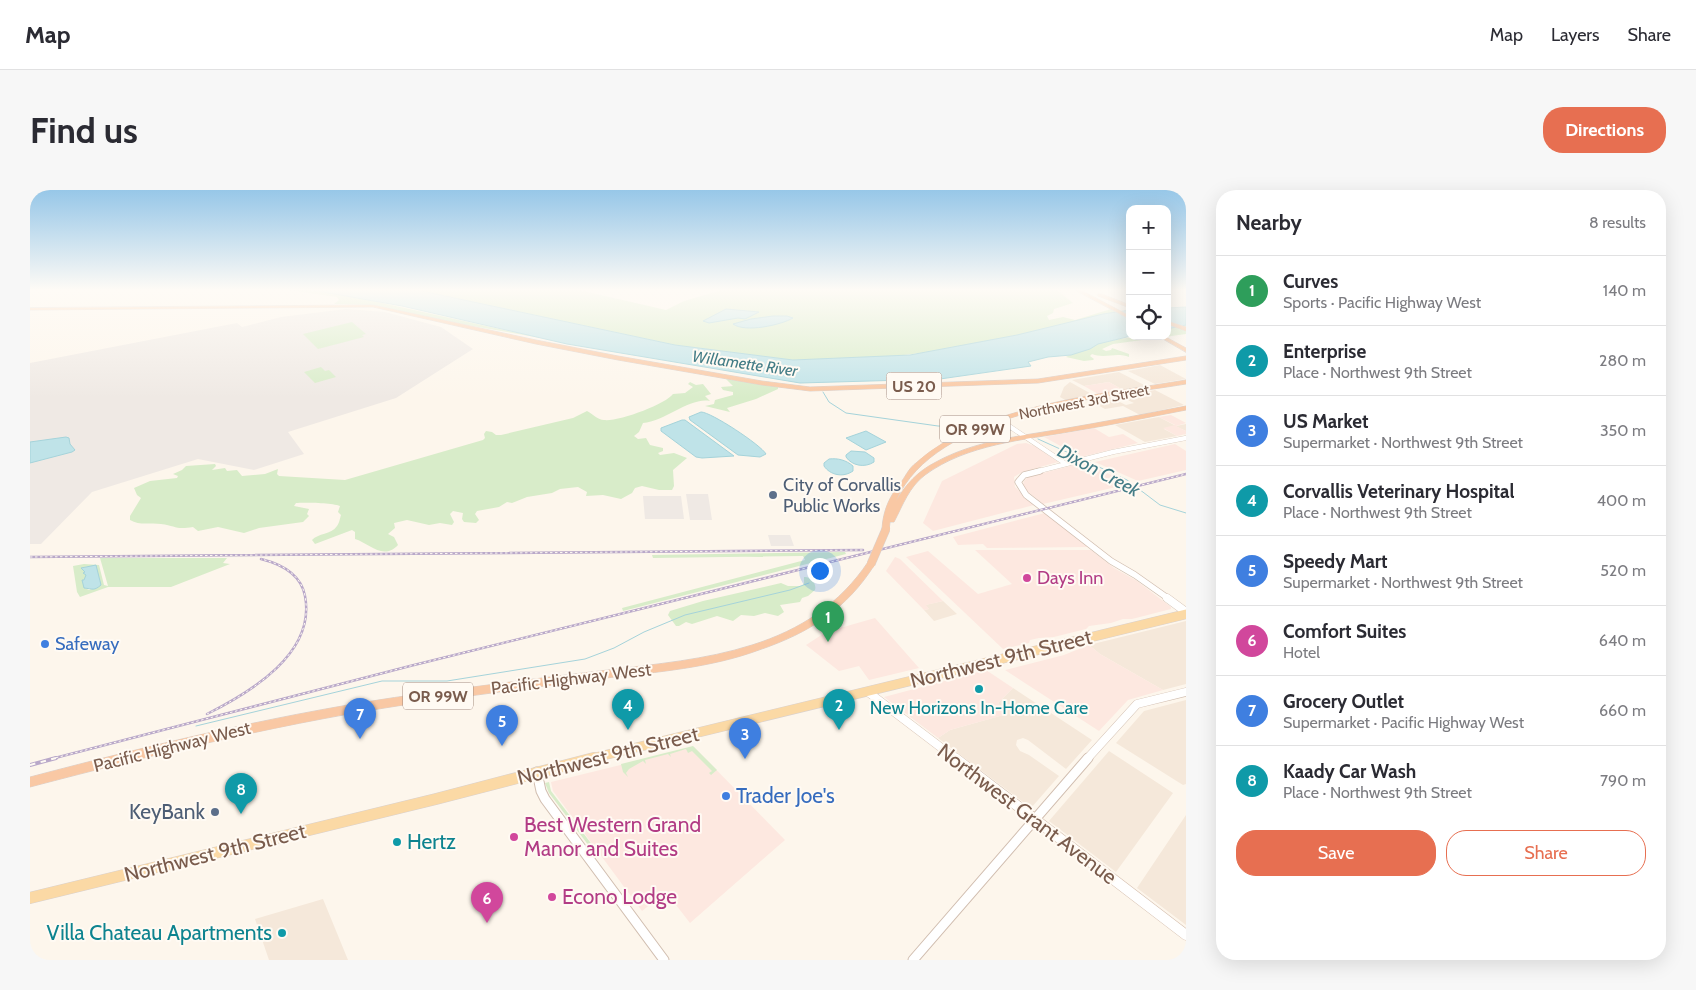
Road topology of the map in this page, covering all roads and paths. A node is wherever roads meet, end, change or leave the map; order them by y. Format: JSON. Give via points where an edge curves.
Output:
{"nodes":[{"id":1,"x":463,"y":326,"type":"edge"},
{"id":2,"x":1167,"y":340,"type":"edge"},
{"id":3,"x":1186,"y":350,"type":"edge"},
{"id":4,"x":1186,"y":358,"type":"edge"},
{"id":5,"x":1066,"y":378,"type":"joint"},
{"id":6,"x":1186,"y":382,"type":"edge"},
{"id":7,"x":762,"y":383,"type":"joint"},
{"id":8,"x":1186,"y":408,"type":"edge"},
{"id":9,"x":1000,"y":420,"type":"junction"},
{"id":10,"x":1028,"y":438,"type":"junction"},
{"id":11,"x":1186,"y":438,"type":"edge"},
{"id":12,"x":1066,"y":464,"type":"junction"},
{"id":13,"x":886,"y":529,"type":"junction"},
{"id":14,"x":872,"y":564,"type":"joint"},
{"id":15,"x":1186,"y":613,"type":"edge"},
{"id":16,"x":868,"y":692,"type":"junction"},
{"id":17,"x":1186,"y":692,"type":"edge"},
{"id":18,"x":537,"y":772,"type":"junction"},
{"id":19,"x":30,"y":782,"type":"edge"},
{"id":20,"x":1036,"y":820,"type":"junction"},
{"id":21,"x":30,"y":898,"type":"edge"},
{"id":22,"x":1186,"y":935,"type":"edge"},
{"id":23,"x":664,"y":960,"type":"edge"},
{"id":24,"x":913,"y":960,"type":"edge"}],
"edges":[{"from":1,"to":7,"type":"highway","number":"US 20"},
{"from":2,"to":3,"type":"highway"},
{"from":4,"to":5,"type":"highway","number":"US 20"},
{"from":5,"to":7,"type":"highway","number":"US 20","via":[[810,389]]},
{"from":6,"to":9,"type":"highway","name":"Northwest 3rd Street","number":"OR 99W","via":[[1056,406]]},
{"from":8,"to":10,"type":"highway","number":"OR 99W"},
{"from":9,"to":10,"type":"street"},
{"from":9,"to":13,"type":"highway","name":"Northwest 3rd Street","number":"OR 99W","via":[[948,442],[920,462],[892,502],[886,517]]},
{"from":10,"to":12,"type":"street"},
{"from":10,"to":13,"type":"highway","number":"OR 99W","via":[[962,454],[928,470],[906,491]]},
{"from":11,"to":12,"type":"street"},
{"from":12,"to":15,"type":"street","via":[[1024,475],[1018,482],[1022,491],[1111,561]]},
{"from":13,"to":14,"type":"highway","name":"Pacific Highway West","number":"OR 99W","bridge":true},
{"from":14,"to":19,"type":"highway","name":"Pacific Highway West","number":"OR 99W","via":[[854,588],[828,612],[785,636],[739,652],[667,666],[307,716],[174,745]]},
{"from":15,"to":16,"type":"main road","name":"Northwest 9th Street"},
{"from":16,"to":18,"type":"main road","name":"Northwest 9th Street"},
{"from":16,"to":20,"type":"main road","name":"Northwest Grant Avenue"},
{"from":17,"to":20,"type":"street","via":[[1132,708]]},
{"from":18,"to":21,"type":"main road","name":"Northwest 9th Street"},
{"from":18,"to":23,"type":"street","via":[[545,799]]},
{"from":20,"to":22,"type":"main road","name":"Northwest Grant Avenue"},
{"from":20,"to":24,"type":"street"}]}
